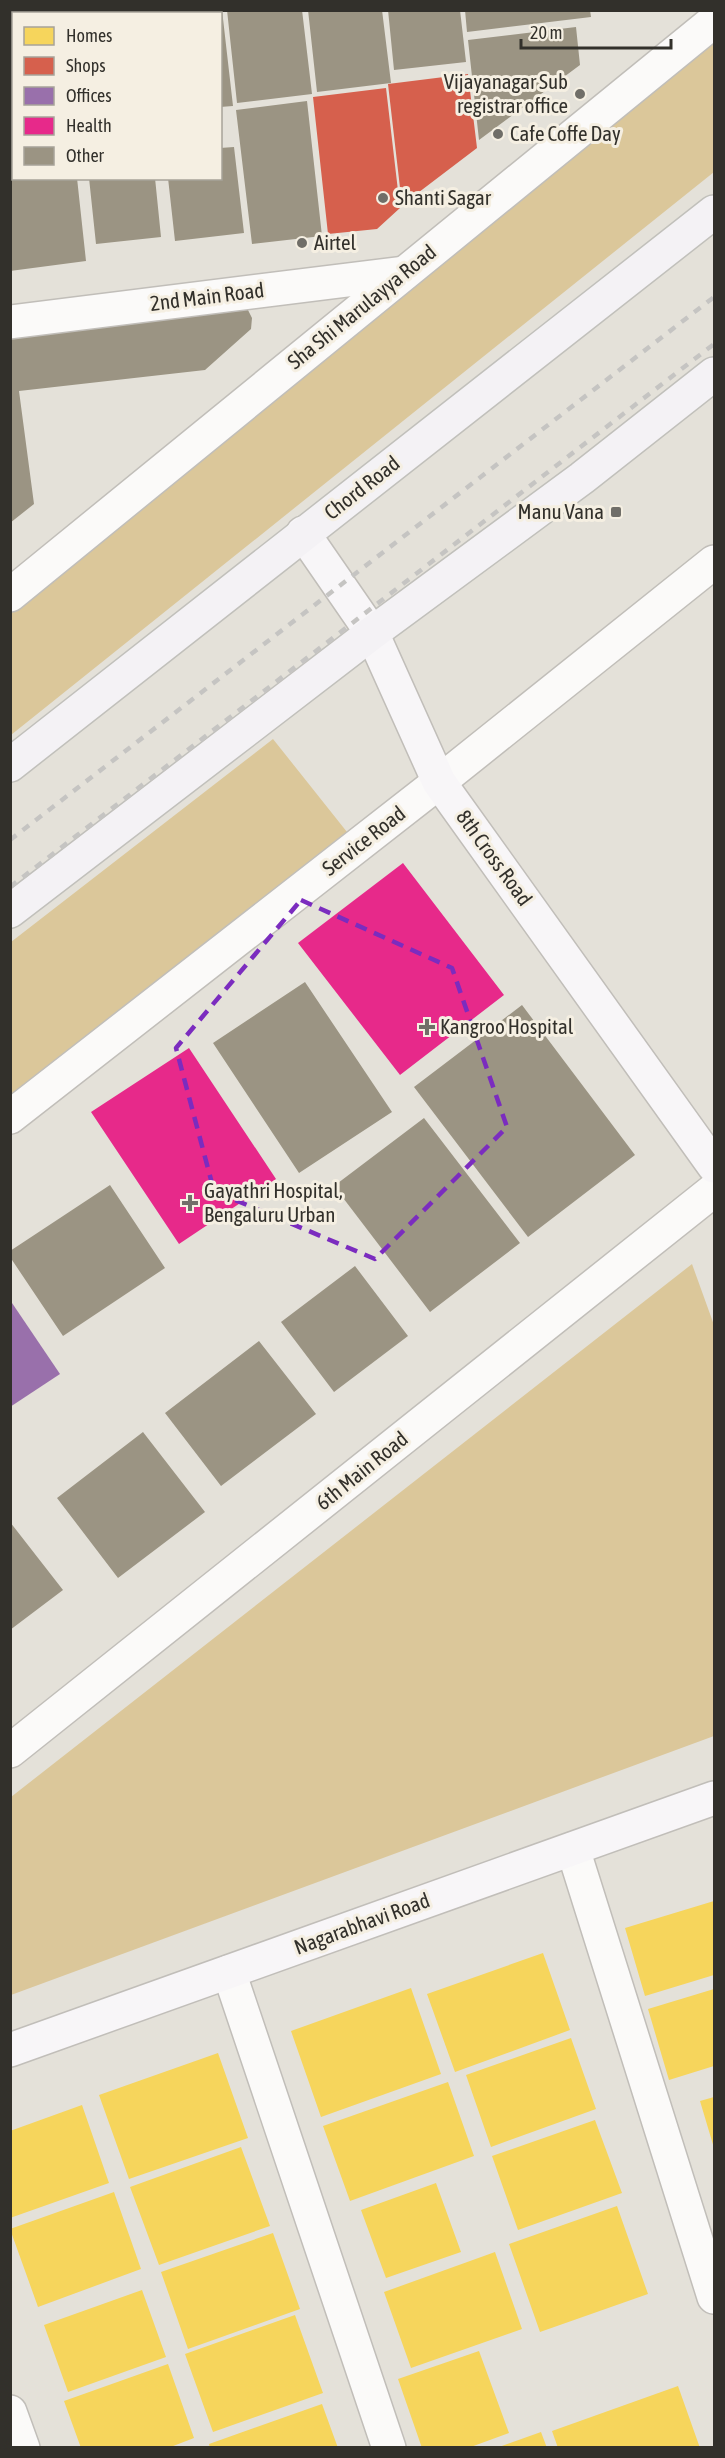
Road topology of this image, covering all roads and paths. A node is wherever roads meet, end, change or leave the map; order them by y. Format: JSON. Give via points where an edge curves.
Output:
{"nodes":[{"id":1,"x":714,"y":21,"type":"edge"},
{"id":2,"x":714,"y":212,"type":"edge"},
{"id":3,"x":404,"y":273,"type":"junction"},
{"id":4,"x":10,"y":322,"type":"edge"},
{"id":5,"x":714,"y":374,"type":"edge"},
{"id":6,"x":303,"y":533,"type":"junction"},
{"id":7,"x":714,"y":562,"type":"edge"},
{"id":8,"x":10,"y":595,"type":"edge"},
{"id":9,"x":372,"y":633,"type":"junction"},
{"id":10,"x":10,"y":765,"type":"edge"},
{"id":11,"x":439,"y":782,"type":"junction"},
{"id":12,"x":10,"y":911,"type":"edge"},
{"id":13,"x":10,"y":1117,"type":"edge"},
{"id":14,"x":714,"y":1166,"type":"edge"},
{"id":15,"x":714,"y":1190,"type":"edge"},
{"id":16,"x":10,"y":1751,"type":"edge"},
{"id":17,"x":714,"y":1798,"type":"edge"},
{"id":18,"x":573,"y":1849,"type":"junction"},
{"id":19,"x":229,"y":1972,"type":"junction"},
{"id":20,"x":10,"y":2050,"type":"edge"},
{"id":21,"x":714,"y":2297,"type":"edge"},
{"id":22,"x":10,"y":2412,"type":"edge"},
{"id":23,"x":23,"y":2448,"type":"edge"},
{"id":24,"x":389,"y":2448,"type":"edge"}],
"edges":[{"from":1,"to":3,"type":"street","name":"Sha Shi Marulayya Road"},
{"from":2,"to":6,"type":"main road","name":"Chord Road"},
{"from":3,"to":4,"type":"street","name":"2nd Main Road"},
{"from":3,"to":8,"type":"street","name":"Sha Shi Marulayya Road"},
{"from":5,"to":9,"type":"main road","via":[[582,478]]},
{"from":6,"to":9,"type":"main road","name":"8th Cross Road"},
{"from":6,"to":10,"type":"main road","name":"Chord Road"},
{"from":7,"to":11,"type":"street","name":"Service Road"},
{"from":9,"to":11,"type":"main road","name":"8th Cross Road"},
{"from":9,"to":12,"type":"main road"},
{"from":11,"to":13,"type":"street","name":"Service Road"},
{"from":11,"to":14,"type":"main road","name":"8th Cross Road"},
{"from":15,"to":16,"type":"street","name":"6th Main Road"},
{"from":17,"to":18,"type":"main road","name":"Nagarabhavi Road"},
{"from":18,"to":19,"type":"main road","name":"Nagarabhavi Road"},
{"from":18,"to":21,"type":"street"},
{"from":19,"to":20,"type":"main road","name":"Nagarabhavi Road"},
{"from":19,"to":24,"type":"street"},
{"from":22,"to":23,"type":"street"}]}
